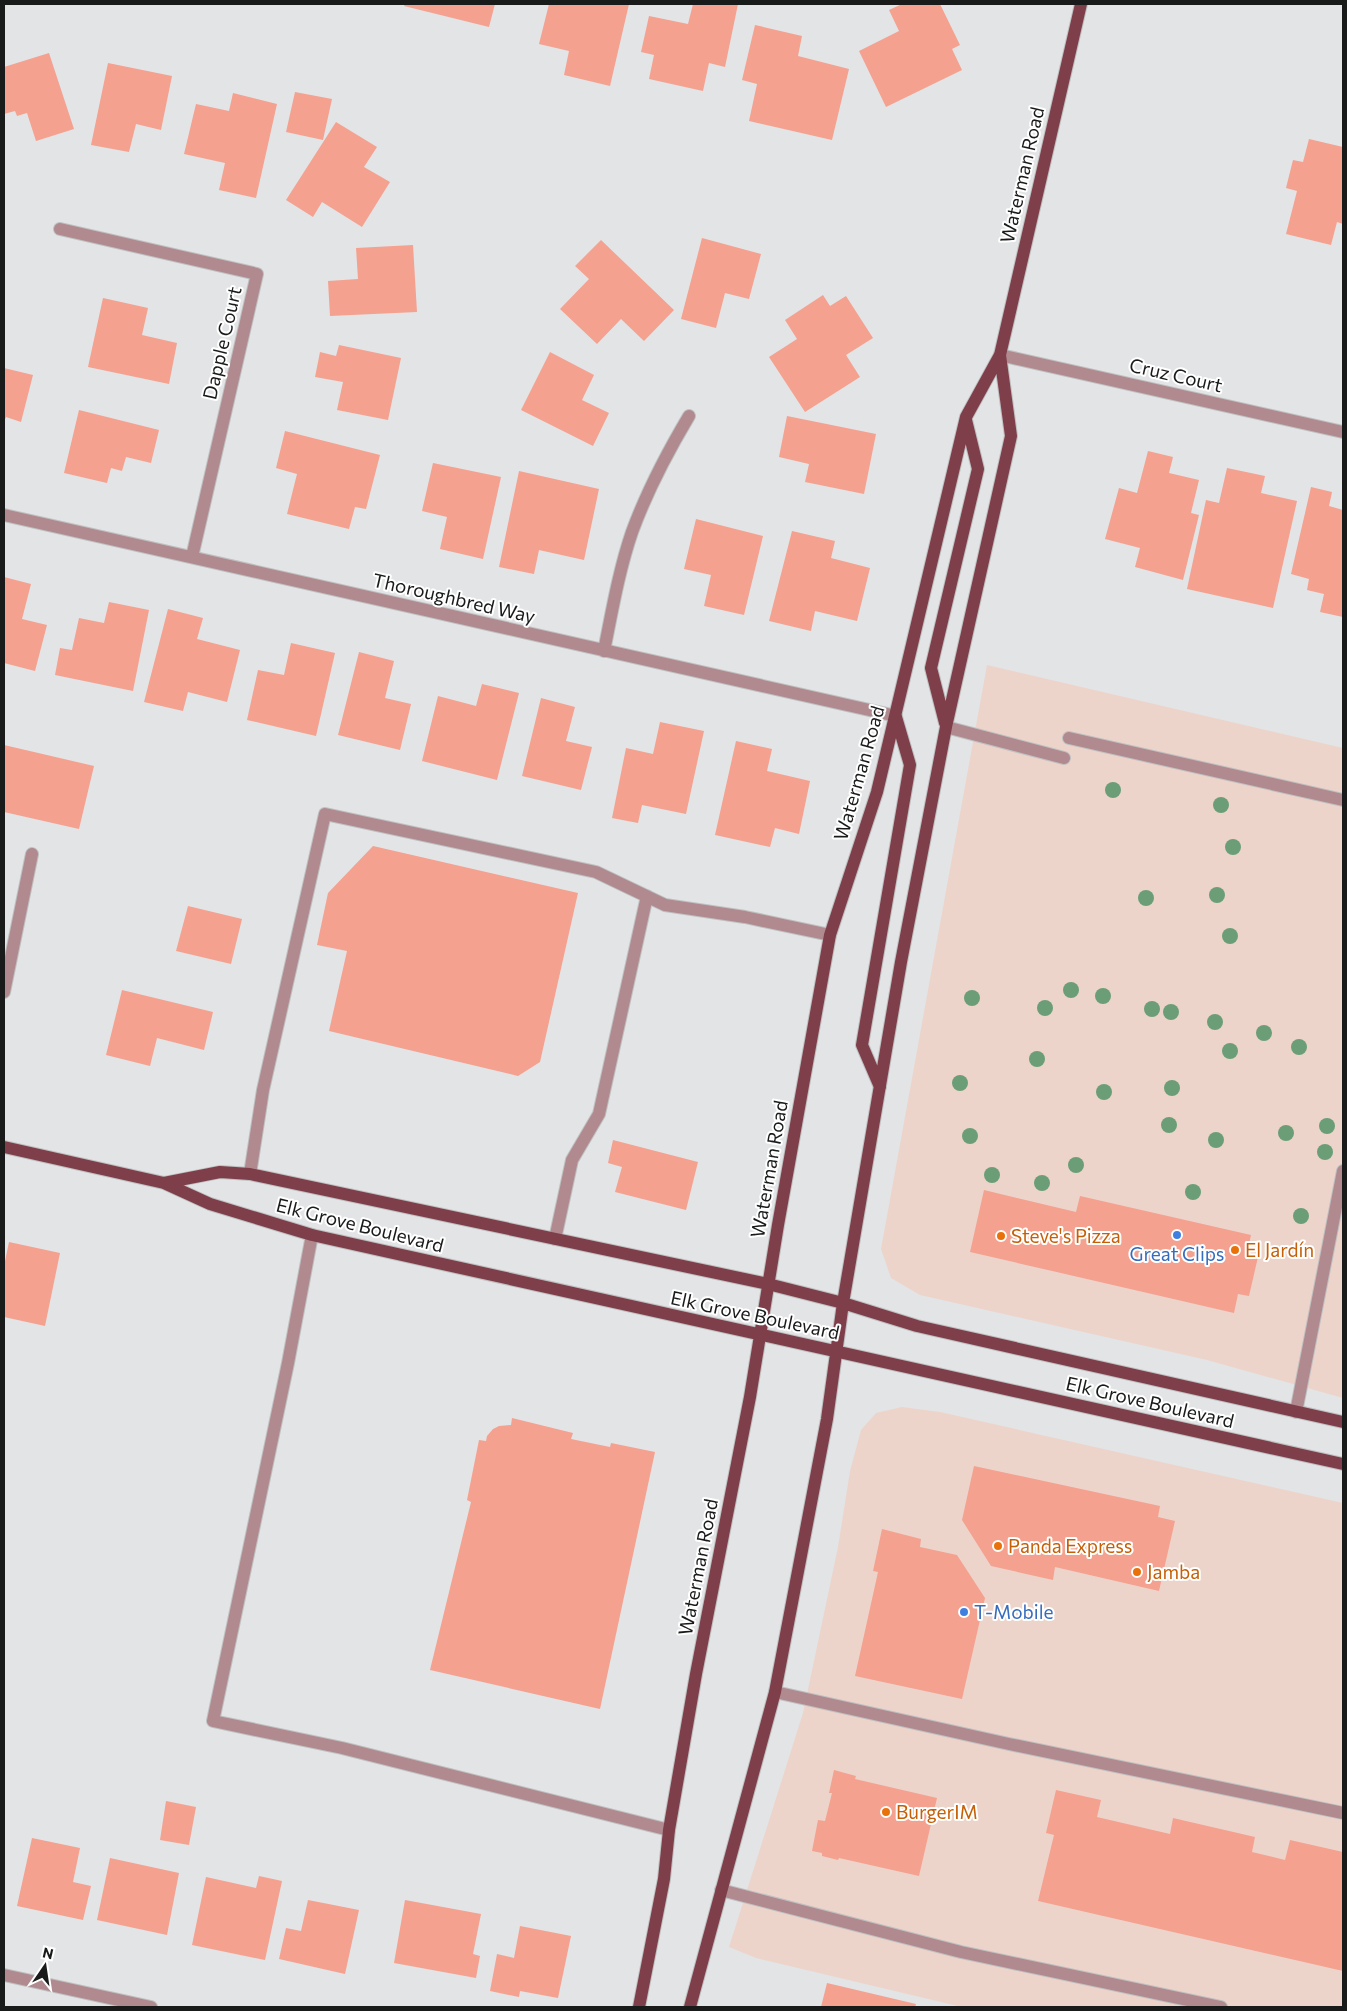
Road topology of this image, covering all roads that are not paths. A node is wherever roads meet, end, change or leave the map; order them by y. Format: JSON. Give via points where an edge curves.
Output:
{"nodes":[{"id":1,"x":1080,"y":4,"type":"edge"},
{"id":2,"x":60,"y":229,"type":"dead end"},
{"id":3,"x":1000,"y":355,"type":"junction"},
{"id":4,"x":689,"y":416,"type":"dead end"},
{"id":5,"x":966,"y":417,"type":"junction"},
{"id":6,"x":1343,"y":432,"type":"edge"},
{"id":7,"x":4,"y":515,"type":"edge"},
{"id":8,"x":192,"y":558,"type":"junction"},
{"id":9,"x":604,"y":651,"type":"junction"},
{"id":10,"x":896,"y":716,"type":"junction"},
{"id":11,"x":946,"y":728,"type":"junction"},
{"id":12,"x":1069,"y":738,"type":"dead end"},
{"id":13,"x":1064,"y":758,"type":"dead end"},
{"id":14,"x":1343,"y":800,"type":"edge"},
{"id":15,"x":32,"y":854,"type":"dead end"},
{"id":16,"x":647,"y":896,"type":"junction"},
{"id":17,"x":830,"y":935,"type":"junction"},
{"id":18,"x":4,"y":992,"type":"edge"},
{"id":19,"x":880,"y":1087,"type":"junction"},
{"id":20,"x":4,"y":1147,"type":"edge"},
{"id":21,"x":1343,"y":1171,"type":"edge"},
{"id":22,"x":250,"y":1174,"type":"junction"},
{"id":23,"x":164,"y":1183,"type":"junction"},
{"id":24,"x":312,"y":1235,"type":"junction"},
{"id":25,"x":556,"y":1239,"type":"junction"},
{"id":26,"x":768,"y":1284,"type":"junction"},
{"id":27,"x":843,"y":1303,"type":"junction"},
{"id":28,"x":760,"y":1335,"type":"junction"},
{"id":29,"x":837,"y":1352,"type":"junction"},
{"id":30,"x":1296,"y":1412,"type":"junction"},
{"id":31,"x":1343,"y":1422,"type":"edge"},
{"id":32,"x":1343,"y":1464,"type":"edge"},
{"id":33,"x":775,"y":1692,"type":"junction"},
{"id":34,"x":1343,"y":1813,"type":"edge"},
{"id":35,"x":669,"y":1830,"type":"junction"},
{"id":36,"x":721,"y":1890,"type":"junction"},
{"id":37,"x":4,"y":1975,"type":"edge"},
{"id":38,"x":151,"y":2007,"type":"edge"},
{"id":39,"x":639,"y":2007,"type":"edge"},
{"id":40,"x":690,"y":2007,"type":"edge"},
{"id":41,"x":1221,"y":2007,"type":"edge"}],
"edges":[{"from":1,"to":3,"type":"main road","name":"Waterman Road"},
{"from":2,"to":8,"type":"street","name":"Dapple Court","via":[[257,274]]},
{"from":3,"to":5,"type":"main road","name":"Waterman Road"},
{"from":3,"to":6,"type":"street","name":"Cruz Court"},
{"from":3,"to":11,"type":"main road","name":"Waterman Road","via":[[1011,436]]},
{"from":4,"to":9,"type":"street","via":[[651,485],[632,534]]},
{"from":5,"to":10,"type":"main road","name":"Waterman Road"},
{"from":5,"to":11,"type":"main road","via":[[978,469],[931,668]]},
{"from":7,"to":8,"type":"street","name":"Thoroughbred Way"},
{"from":8,"to":9,"type":"street","name":"Thoroughbred Way"},
{"from":9,"to":10,"type":"street","name":"Thoroughbred Way"},
{"from":10,"to":17,"type":"main road","name":"Waterman Road","via":[[877,792]]},
{"from":10,"to":19,"type":"main road","via":[[910,765],[862,1045]]},
{"from":11,"to":13,"type":"street"},
{"from":11,"to":19,"type":"main road","name":"Waterman Road"},
{"from":12,"to":14,"type":"street"},
{"from":15,"to":18,"type":"street"},
{"from":16,"to":17,"type":"street","via":[[665,905],[745,917]]},
{"from":16,"to":22,"type":"street","via":[[596,872],[326,814],[263,1090]]},
{"from":16,"to":25,"type":"street","via":[[599,1114],[572,1160]]},
{"from":17,"to":26,"type":"main road","name":"Waterman Road"},
{"from":19,"to":27,"type":"main road","name":"Waterman Road"},
{"from":20,"to":23,"type":"main road","name":"Elk Grove Boulevard"},
{"from":21,"to":30,"type":"street"},
{"from":22,"to":23,"type":"main road","name":"Elk Grove Boulevard","via":[[220,1172]]},
{"from":22,"to":25,"type":"main road","name":"Elk Grove Boulevard"},
{"from":23,"to":24,"type":"main road","name":"Elk Grove Boulevard","via":[[210,1204]]},
{"from":24,"to":28,"type":"main road","name":"Elk Grove Boulevard"},
{"from":24,"to":35,"type":"street","via":[[213,1721],[342,1748]]},
{"from":25,"to":26,"type":"main road","name":"Elk Grove Boulevard"},
{"from":26,"to":27,"type":"main road","name":"Elk Grove Boulevard"},
{"from":26,"to":28,"type":"main road","name":"Waterman Road"},
{"from":27,"to":29,"type":"main road","name":"Waterman Road"},
{"from":27,"to":30,"type":"main road","name":"Elk Grove Boulevard","via":[[917,1326]]},
{"from":28,"to":29,"type":"main road","name":"Elk Grove Boulevard"},
{"from":28,"to":35,"type":"main road","name":"Waterman Road"},
{"from":29,"to":32,"type":"main road","name":"Elk Grove Boulevard"},
{"from":29,"to":33,"type":"main road","name":"Waterman Road"},
{"from":30,"to":31,"type":"main road","name":"Elk Grove Boulevard"},
{"from":33,"to":34,"type":"street"},
{"from":33,"to":36,"type":"main road","name":"Waterman Road"},
{"from":35,"to":39,"type":"main road","name":"Waterman Road","via":[[664,1879]]},
{"from":36,"to":40,"type":"main road","name":"Waterman Road"},
{"from":36,"to":41,"type":"street","via":[[961,1952]]},
{"from":37,"to":38,"type":"street"}]}
